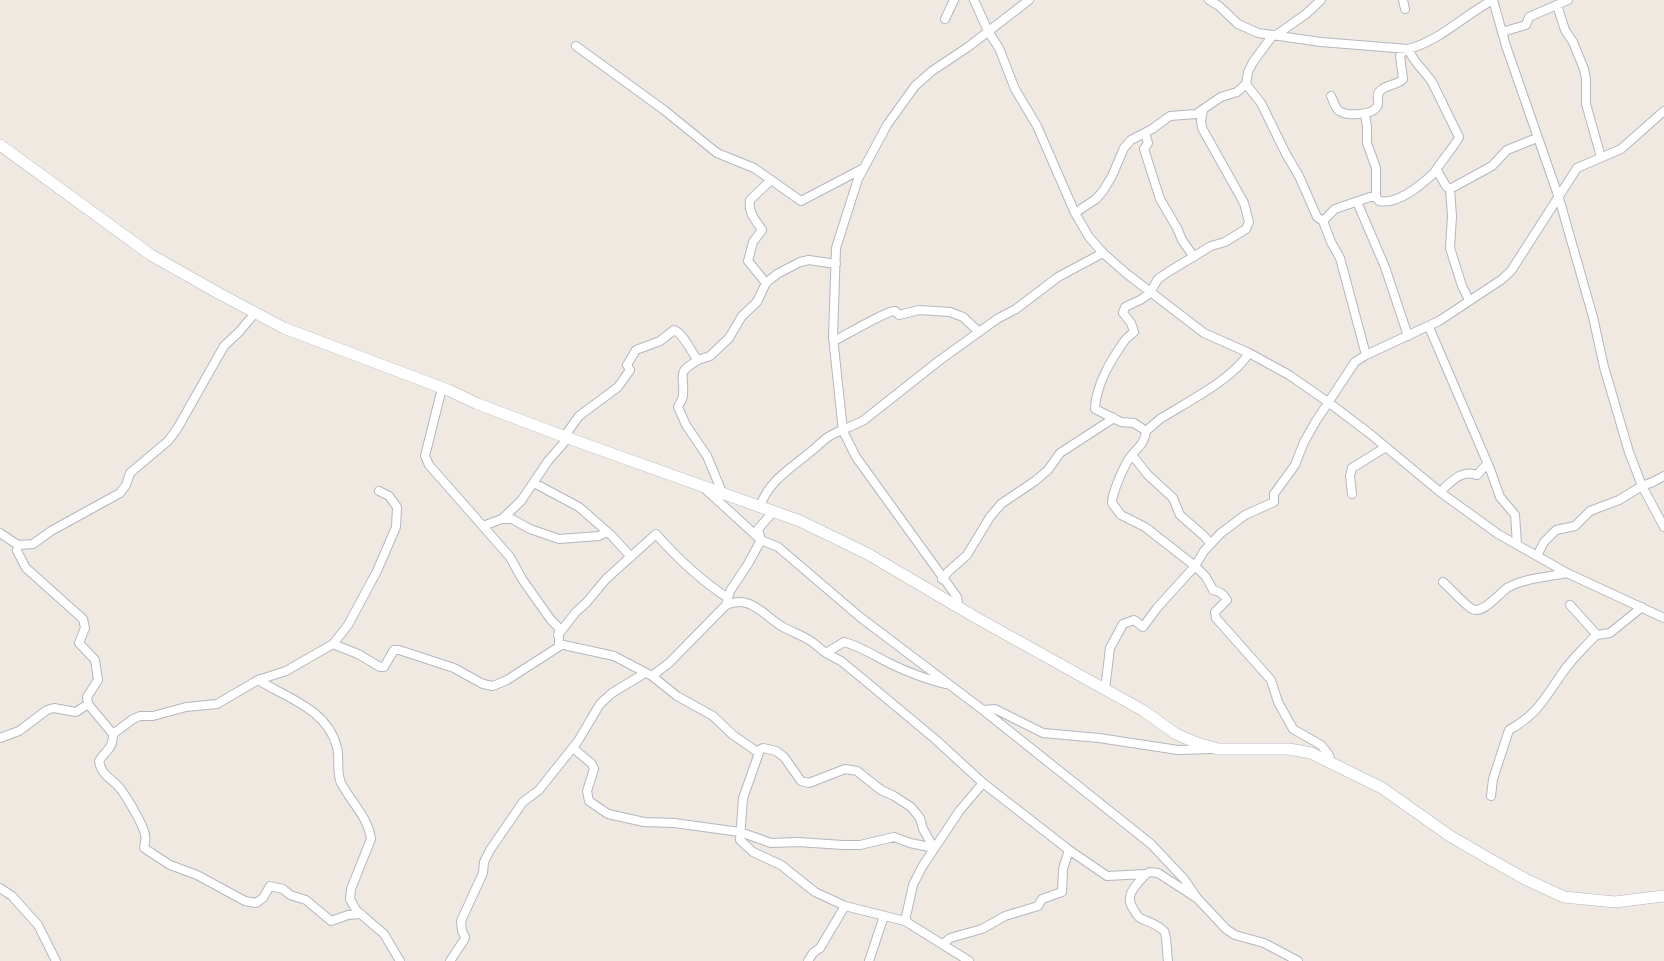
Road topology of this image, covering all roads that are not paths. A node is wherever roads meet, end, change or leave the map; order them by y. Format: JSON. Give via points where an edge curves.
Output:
{"nodes":[{"id":1,"x":954,"y":0,"type":"edge"},
{"id":2,"x":974,"y":0,"type":"edge"},
{"id":3,"x":1029,"y":0,"type":"edge"},
{"id":4,"x":1209,"y":0,"type":"edge"},
{"id":5,"x":1321,"y":0,"type":"edge"},
{"id":6,"x":1493,"y":0,"type":"edge"},
{"id":7,"x":1568,"y":0,"type":"edge"},
{"id":8,"x":1558,"y":5,"type":"junction"},
{"id":9,"x":945,"y":19,"type":"dead end"},
{"id":10,"x":988,"y":30,"type":"junction"},
{"id":11,"x":1502,"y":32,"type":"junction"},
{"id":12,"x":1274,"y":35,"type":"junction"},
{"id":13,"x":576,"y":46,"type":"dead end"},
{"id":14,"x":1407,"y":49,"type":"junction"},
{"id":15,"x":1246,"y":84,"type":"junction"},
{"id":16,"x":1331,"y":96,"type":"dead end"},
{"id":17,"x":1203,"y":110,"type":"junction"},
{"id":18,"x":1664,"y":111,"type":"edge"},
{"id":19,"x":1364,"y":114,"type":"junction"},
{"id":20,"x":1145,"y":132,"type":"junction"},
{"id":21,"x":1538,"y":138,"type":"junction"},
{"id":22,"x":0,"y":146,"type":"edge"},
{"id":23,"x":1601,"y":157,"type":"junction"},
{"id":24,"x":864,"y":168,"type":"junction"},
{"id":25,"x":1434,"y":173,"type":"junction"},
{"id":26,"x":771,"y":180,"type":"junction"},
{"id":27,"x":1450,"y":189,"type":"junction"},
{"id":28,"x":1376,"y":197,"type":"junction"},
{"id":29,"x":1559,"y":198,"type":"junction"},
{"id":30,"x":1358,"y":202,"type":"junction"},
{"id":31,"x":1075,"y":213,"type":"junction"},
{"id":32,"x":1323,"y":221,"type":"junction"},
{"id":33,"x":1103,"y":253,"type":"junction"},
{"id":34,"x":1194,"y":257,"type":"junction"},
{"id":35,"x":836,"y":264,"type":"junction"},
{"id":36,"x":766,"y":283,"type":"junction"},
{"id":37,"x":1149,"y":291,"type":"junction"},
{"id":38,"x":1469,"y":300,"type":"junction"},
{"id":39,"x":255,"y":313,"type":"junction"},
{"id":40,"x":1429,"y":327,"type":"junction"},
{"id":41,"x":979,"y":332,"type":"junction"},
{"id":42,"x":1408,"y":336,"type":"junction"},
{"id":43,"x":834,"y":341,"type":"junction"},
{"id":44,"x":1249,"y":353,"type":"junction"},
{"id":45,"x":1366,"y":355,"type":"junction"},
{"id":46,"x":698,"y":360,"type":"junction"},
{"id":47,"x":442,"y":388,"type":"junction"},
{"id":48,"x":1328,"y":402,"type":"junction"},
{"id":49,"x":1114,"y":418,"type":"junction"},
{"id":50,"x":843,"y":431,"type":"junction"},
{"id":51,"x":1146,"y":431,"type":"junction"},
{"id":52,"x":566,"y":437,"type":"junction"},
{"id":53,"x":1386,"y":447,"type":"junction"},
{"id":54,"x":1132,"y":455,"type":"junction"},
{"id":55,"x":1487,"y":464,"type":"junction"},
{"id":56,"x":1664,"y":476,"type":"edge"},
{"id":57,"x":534,"y":483,"type":"junction"},
{"id":58,"x":700,"y":484,"type":"junction"},
{"id":59,"x":1642,"y":486,"type":"junction"},
{"id":60,"x":378,"y":491,"type":"dead end"},
{"id":61,"x":722,"y":492,"type":"junction"},
{"id":62,"x":1440,"y":492,"type":"junction"},
{"id":63,"x":1352,"y":494,"type":"dead end"},
{"id":64,"x":760,"y":506,"type":"junction"},
{"id":65,"x":774,"y":511,"type":"junction"},
{"id":66,"x":502,"y":519,"type":"junction"},
{"id":67,"x":483,"y":526,"type":"junction"},
{"id":68,"x":1664,"y":527,"type":"edge"},
{"id":69,"x":607,"y":532,"type":"junction"},
{"id":70,"x":0,"y":533,"type":"edge"},
{"id":71,"x":761,"y":540,"type":"junction"},
{"id":72,"x":1211,"y":544,"type":"junction"},
{"id":73,"x":1517,"y":544,"type":"junction"},
{"id":74,"x":18,"y":545,"type":"junction"},
{"id":75,"x":1537,"y":556,"type":"junction"},
{"id":76,"x":631,"y":557,"type":"junction"},
{"id":77,"x":1195,"y":566,"type":"junction"},
{"id":78,"x":1567,"y":573,"type":"junction"},
{"id":79,"x":942,"y":579,"type":"junction"},
{"id":80,"x":1443,"y":582,"type":"dead end"},
{"id":81,"x":727,"y":602,"type":"junction"},
{"id":82,"x":1570,"y":605,"type":"dead end"},
{"id":83,"x":1642,"y":607,"type":"junction"},
{"id":84,"x":959,"y":608,"type":"junction"},
{"id":85,"x":1664,"y":618,"type":"edge"},
{"id":86,"x":558,"y":635,"type":"junction"},
{"id":87,"x":1597,"y":635,"type":"junction"},
{"id":88,"x":333,"y":644,"type":"junction"},
{"id":89,"x":560,"y":646,"type":"junction"},
{"id":90,"x":826,"y":653,"type":"junction"},
{"id":91,"x":648,"y":674,"type":"junction"},
{"id":92,"x":258,"y":680,"type":"junction"},
{"id":93,"x":948,"y":685,"type":"junction"},
{"id":94,"x":1105,"y":690,"type":"junction"},
{"id":95,"x":88,"y":704,"type":"junction"},
{"id":96,"x":983,"y":710,"type":"junction"},
{"id":97,"x":113,"y":734,"type":"junction"},
{"id":98,"x":0,"y":738,"type":"edge"},
{"id":99,"x":572,"y":748,"type":"junction"},
{"id":100,"x":1218,"y":749,"type":"junction"},
{"id":101,"x":757,"y":751,"type":"junction"},
{"id":102,"x":1331,"y":762,"type":"junction"},
{"id":103,"x":983,"y":783,"type":"junction"},
{"id":104,"x":1490,"y":796,"type":"dead end"},
{"id":105,"x":740,"y":832,"type":"junction"},
{"id":106,"x":934,"y":848,"type":"junction"},
{"id":107,"x":1069,"y":850,"type":"junction"},
{"id":108,"x":1146,"y":874,"type":"junction"},
{"id":109,"x":0,"y":888,"type":"edge"},
{"id":110,"x":1664,"y":896,"type":"edge"},
{"id":111,"x":1197,"y":898,"type":"junction"},
{"id":112,"x":845,"y":906,"type":"junction"},
{"id":113,"x":361,"y":914,"type":"junction"},
{"id":114,"x":884,"y":916,"type":"junction"},
{"id":115,"x":905,"y":921,"type":"junction"},
{"id":116,"x":943,"y":944,"type":"junction"},
{"id":117,"x":56,"y":961,"type":"edge"},
{"id":118,"x":400,"y":961,"type":"edge"},
{"id":119,"x":450,"y":961,"type":"edge"},
{"id":120,"x":808,"y":961,"type":"edge"},
{"id":121,"x":869,"y":961,"type":"edge"},
{"id":122,"x":969,"y":961,"type":"edge"},
{"id":123,"x":1168,"y":961,"type":"edge"},
{"id":124,"x":1298,"y":961,"type":"edge"}],
"edges":[{"from":1,"to":9,"type":"street"},
{"from":2,"to":10,"type":"street"},
{"from":3,"to":10,"type":"street"},
{"from":4,"to":12,"type":"street","via":[[1238,24],[1258,33]]},
{"from":5,"to":12,"type":"street","via":[[1306,14]]},
{"from":6,"to":11,"type":"street"},
{"from":6,"to":14,"type":"street","via":[[1421,46]]},
{"from":7,"to":8,"type":"street"},
{"from":8,"to":11,"type":"street","via":[[1529,17],[1526,25]]},
{"from":8,"to":23,"type":"street","via":[[1565,30],[1584,69],[1586,104]]},
{"from":10,"to":24,"type":"street","via":[[915,86],[887,124]]},
{"from":10,"to":31,"type":"street","via":[[999,48],[1015,89],[1037,126]]},
{"from":11,"to":21,"type":"street"},
{"from":12,"to":14,"type":"street","via":[[1321,42]]},
{"from":12,"to":15,"type":"street","via":[[1253,62]]},
{"from":13,"to":26,"type":"street","via":[[664,110],[716,153],[754,168]]},
{"from":14,"to":19,"type":"street","via":[[1400,56],[1400,83],[1380,90],[1377,96],[1378,105]]},
{"from":14,"to":25,"type":"street","via":[[1432,82],[1459,137]]},
{"from":15,"to":17,"type":"street","via":[[1237,92],[1221,97]]},
{"from":15,"to":32,"type":"street","via":[[1261,102],[1317,216]]},
{"from":16,"to":19,"type":"street","via":[[1338,110]]},
{"from":17,"to":20,"type":"street","via":[[1196,114],[1170,116]]},
{"from":17,"to":34,"type":"street","via":[[1202,128],[1244,203],[1249,222],[1246,229]]},
{"from":18,"to":23,"type":"street","via":[[1621,149]]},
{"from":19,"to":28,"type":"street","via":[[1367,127],[1366,143],[1376,168]]},
{"from":20,"to":31,"type":"street","via":[[1131,140],[1124,148],[1103,191]]},
{"from":20,"to":34,"type":"street","via":[[1148,142],[1144,149],[1160,199]]},
{"from":21,"to":27,"type":"street","via":[[1507,150],[1492,166]]},
{"from":21,"to":29,"type":"street"},
{"from":22,"to":39,"type":"street","via":[[151,255]]},
{"from":23,"to":29,"type":"street","via":[[1577,168]]},
{"from":24,"to":26,"type":"street","via":[[802,201]]},
{"from":24,"to":35,"type":"street","via":[[858,179],[836,248]]},
{"from":25,"to":27,"type":"street","via":[[1438,172]]},
{"from":25,"to":28,"type":"street","via":[[1415,190],[1404,195],[1384,202],[1378,201]]},
{"from":26,"to":36,"type":"street","via":[[750,200],[752,217],[762,230],[753,242],[748,261]]},
{"from":27,"to":38,"type":"street","via":[[1450,248]]},
{"from":28,"to":30,"type":"street"},
{"from":29,"to":38,"type":"street","via":[[1511,271],[1502,280]]},
{"from":29,"to":59,"type":"street","via":[[1619,421]]},
{"from":30,"to":32,"type":"street","via":[[1335,209]]},
{"from":30,"to":42,"type":"street","via":[[1385,267]]},
{"from":31,"to":33,"type":"street"},
{"from":32,"to":45,"type":"street","via":[[1340,258]]},
{"from":33,"to":37,"type":"street"},
{"from":33,"to":41,"type":"street","via":[[1058,277],[1016,310]]},
{"from":34,"to":37,"type":"street","via":[[1158,279]]},
{"from":35,"to":36,"type":"street","via":[[809,260],[800,262]]},
{"from":35,"to":43,"type":"street"},
{"from":36,"to":46,"type":"street","via":[[757,302],[742,316],[729,338],[710,356]]},
{"from":37,"to":44,"type":"street","via":[[1204,332]]},
{"from":37,"to":49,"type":"street","via":[[1140,300],[1124,307],[1123,312],[1134,332],[1124,341],[1110,362],[1095,400],[1097,411]]},
{"from":38,"to":40,"type":"street"},
{"from":39,"to":47,"type":"street","via":[[284,328]]},
{"from":39,"to":74,"type":"street","via":[[224,346],[168,441],[130,473],[120,493],[51,531],[33,544]]},
{"from":40,"to":42,"type":"street"},
{"from":40,"to":55,"type":"street"},
{"from":41,"to":43,"type":"street","via":[[963,317],[950,312],[919,310],[899,315],[890,310]]},
{"from":41,"to":50,"type":"street","via":[[864,420]]},
{"from":42,"to":45,"type":"street"},
{"from":43,"to":50,"type":"street"},
{"from":44,"to":48,"type":"street"},
{"from":44,"to":51,"type":"street","via":[[1242,364]]},
{"from":45,"to":48,"type":"street","via":[[1349,368]]},
{"from":46,"to":52,"type":"street","via":[[679,332],[674,330],[660,341],[638,349],[627,365],[629,373],[618,387],[579,416]]},
{"from":46,"to":61,"type":"street","via":[[681,376],[683,396],[678,407],[686,425],[707,456]]},
{"from":47,"to":52,"type":"street"},
{"from":47,"to":67,"type":"street","via":[[425,456],[428,465]]},
{"from":48,"to":53,"type":"street"},
{"from":48,"to":72,"type":"street","via":[[1304,442],[1295,465],[1274,494],[1274,502],[1245,514]]},
{"from":49,"to":51,"type":"street","via":[[1120,422],[1134,423]]},
{"from":49,"to":79,"type":"street","via":[[1060,453],[1048,470],[1001,504],[967,555]]},
{"from":50,"to":64,"type":"street","via":[[820,443],[780,477],[765,492]]},
{"from":50,"to":79,"type":"street","via":[[856,457],[925,551]]},
{"from":51,"to":54,"type":"street","via":[[1145,441]]},
{"from":52,"to":57,"type":"street"},
{"from":52,"to":58,"type":"street"},
{"from":53,"to":62,"type":"street"},
{"from":53,"to":63,"type":"street","via":[[1352,468]]},
{"from":54,"to":72,"type":"street","via":[[1148,475],[1173,498],[1180,515]]},
{"from":54,"to":77,"type":"street","via":[[1112,503],[1121,515],[1145,527]]},
{"from":55,"to":62,"type":"street","via":[[1477,475],[1471,472],[1454,478]]},
{"from":55,"to":73,"type":"street","via":[[1500,497],[1515,514]]},
{"from":56,"to":59,"type":"street"},
{"from":57,"to":66,"type":"street","via":[[521,501]]},
{"from":57,"to":69,"type":"street","via":[[579,507]]},
{"from":58,"to":61,"type":"street"},
{"from":58,"to":71,"type":"street"},
{"from":59,"to":68,"type":"street"},
{"from":59,"to":75,"type":"street","via":[[1619,500],[1590,511],[1575,526],[1556,530],[1544,542]]},
{"from":60,"to":88,"type":"street","via":[[389,496],[397,507],[396,526],[377,571],[348,625]]},
{"from":61,"to":64,"type":"street"},
{"from":62,"to":73,"type":"street","via":[[1498,534]]},
{"from":64,"to":65,"type":"street"},
{"from":65,"to":71,"type":"street","via":[[758,529]]},
{"from":65,"to":84,"type":"street","via":[[842,540]]},
{"from":66,"to":67,"type":"street"},
{"from":66,"to":69,"type":"street","via":[[512,518],[530,529],[559,539],[600,536]]},
{"from":67,"to":86,"type":"street","via":[[510,557],[526,585],[551,620],[556,623],[559,628]]},
{"from":69,"to":76,"type":"street"},
{"from":70,"to":74,"type":"street"},
{"from":71,"to":81,"type":"street","via":[[730,590]]},
{"from":71,"to":93,"type":"street","via":[[778,547],[860,617]]},
{"from":72,"to":77,"type":"street"},
{"from":73,"to":75,"type":"street"},
{"from":74,"to":95,"type":"street","via":[[17,551],[26,568],[83,619],[85,628],[79,643],[95,660],[98,680],[87,697]]},
{"from":75,"to":78,"type":"street"},
{"from":76,"to":81,"type":"street","via":[[656,534],[677,558]]},
{"from":76,"to":86,"type":"street","via":[[606,579]]},
{"from":77,"to":94,"type":"street","via":[[1143,627],[1134,620],[1122,624],[1110,648]]},
{"from":77,"to":102,"type":"street","via":[[1206,577],[1213,590],[1220,591],[1227,600],[1214,614],[1272,680],[1278,702],[1293,729],[1321,745]]},
{"from":78,"to":80,"type":"street","via":[[1518,583],[1498,594],[1480,610],[1473,610]]},
{"from":78,"to":83,"type":"street"},
{"from":79,"to":84,"type":"street","via":[[957,597]]},
{"from":81,"to":90,"type":"street","via":[[747,603],[759,609],[782,627],[811,641]]},
{"from":81,"to":91,"type":"street","via":[[669,663]]},
{"from":82,"to":87,"type":"street"},
{"from":83,"to":85,"type":"street"},
{"from":83,"to":87,"type":"street","via":[[1610,633]]},
{"from":84,"to":94,"type":"street"},
{"from":86,"to":89,"type":"street"},
{"from":87,"to":104,"type":"street","via":[[1570,662],[1541,705],[1526,721],[1509,730]]},
{"from":88,"to":89,"type":"street","via":[[358,654],[380,667],[384,667],[394,650],[399,650],[454,668],[483,684],[493,686],[507,680]]},
{"from":88,"to":92,"type":"street","via":[[286,671]]},
{"from":89,"to":91,"type":"street","via":[[614,656]]},
{"from":90,"to":93,"type":"street","via":[[844,642],[852,644],[927,680]]},
{"from":90,"to":103,"type":"street","via":[[841,661],[863,679]]},
{"from":91,"to":99,"type":"street","via":[[612,693],[600,704]]},
{"from":91,"to":101,"type":"street","via":[[677,696],[713,716],[733,735]]},
{"from":92,"to":97,"type":"street","via":[[217,704],[186,707],[153,716],[140,716]]},
{"from":92,"to":113,"type":"street","via":[[315,712],[334,739],[338,773],[371,839],[351,889],[350,900]]},
{"from":93,"to":96,"type":"street"},
{"from":94,"to":100,"type":"street","via":[[1144,711],[1176,734]]},
{"from":95,"to":97,"type":"street"},
{"from":95,"to":98,"type":"street","via":[[76,712],[62,708],[47,710],[19,731]]},
{"from":96,"to":100,"type":"street","via":[[995,709],[1043,733],[1099,738],[1178,750]]},
{"from":96,"to":111,"type":"street","via":[[1151,844],[1184,878]]},
{"from":97,"to":113,"type":"street","via":[[113,743],[99,761],[100,767],[107,778],[118,785],[141,824],[146,836],[144,848],[170,865],[198,875],[245,901],[256,903],[263,898],[270,886],[306,900],[331,921]]},
{"from":99,"to":105,"type":"street","via":[[592,764],[594,769],[587,792],[589,801],[608,814],[644,822],[674,823]]},
{"from":99,"to":119,"type":"street","via":[[539,790],[523,802],[490,850],[484,862],[483,874],[461,921],[464,940]]},
{"from":100,"to":102,"type":"street","via":[[1289,749],[1311,753]]},
{"from":101,"to":105,"type":"street","via":[[757,762],[743,798]]},
{"from":101,"to":106,"type":"street","via":[[763,748],[776,751],[784,757],[801,781],[809,783],[845,769],[857,771],[881,790],[911,807],[920,818]]},
{"from":102,"to":110,"type":"street","via":[[1382,788],[1450,836],[1550,892],[1564,897],[1615,902]]},
{"from":103,"to":106,"type":"street","via":[[960,810]]},
{"from":103,"to":107,"type":"street"},
{"from":105,"to":106,"type":"street","via":[[771,843],[798,842],[842,846],[860,845],[894,837]]},
{"from":105,"to":112,"type":"street","via":[[740,840],[753,852],[781,866],[815,892]]},
{"from":106,"to":115,"type":"street","via":[[913,885]]},
{"from":107,"to":108,"type":"street","via":[[1107,876]]},
{"from":107,"to":116,"type":"street","via":[[1062,869],[1062,892],[1042,899],[1038,906],[1004,916],[982,929],[950,938]]},
{"from":108,"to":111,"type":"street","via":[[1158,873]]},
{"from":108,"to":123,"type":"street","via":[[1130,893],[1129,900],[1140,919],[1164,931]]},
{"from":109,"to":117,"type":"street","via":[[12,896],[38,925]]},
{"from":111,"to":124,"type":"street","via":[[1235,935],[1264,943]]},
{"from":112,"to":114,"type":"street"},
{"from":112,"to":120,"type":"street","via":[[820,948]]},
{"from":113,"to":118,"type":"street","via":[[384,934]]},
{"from":114,"to":115,"type":"street"},
{"from":114,"to":121,"type":"street"},
{"from":115,"to":116,"type":"street"},
{"from":116,"to":122,"type":"street"}]}
